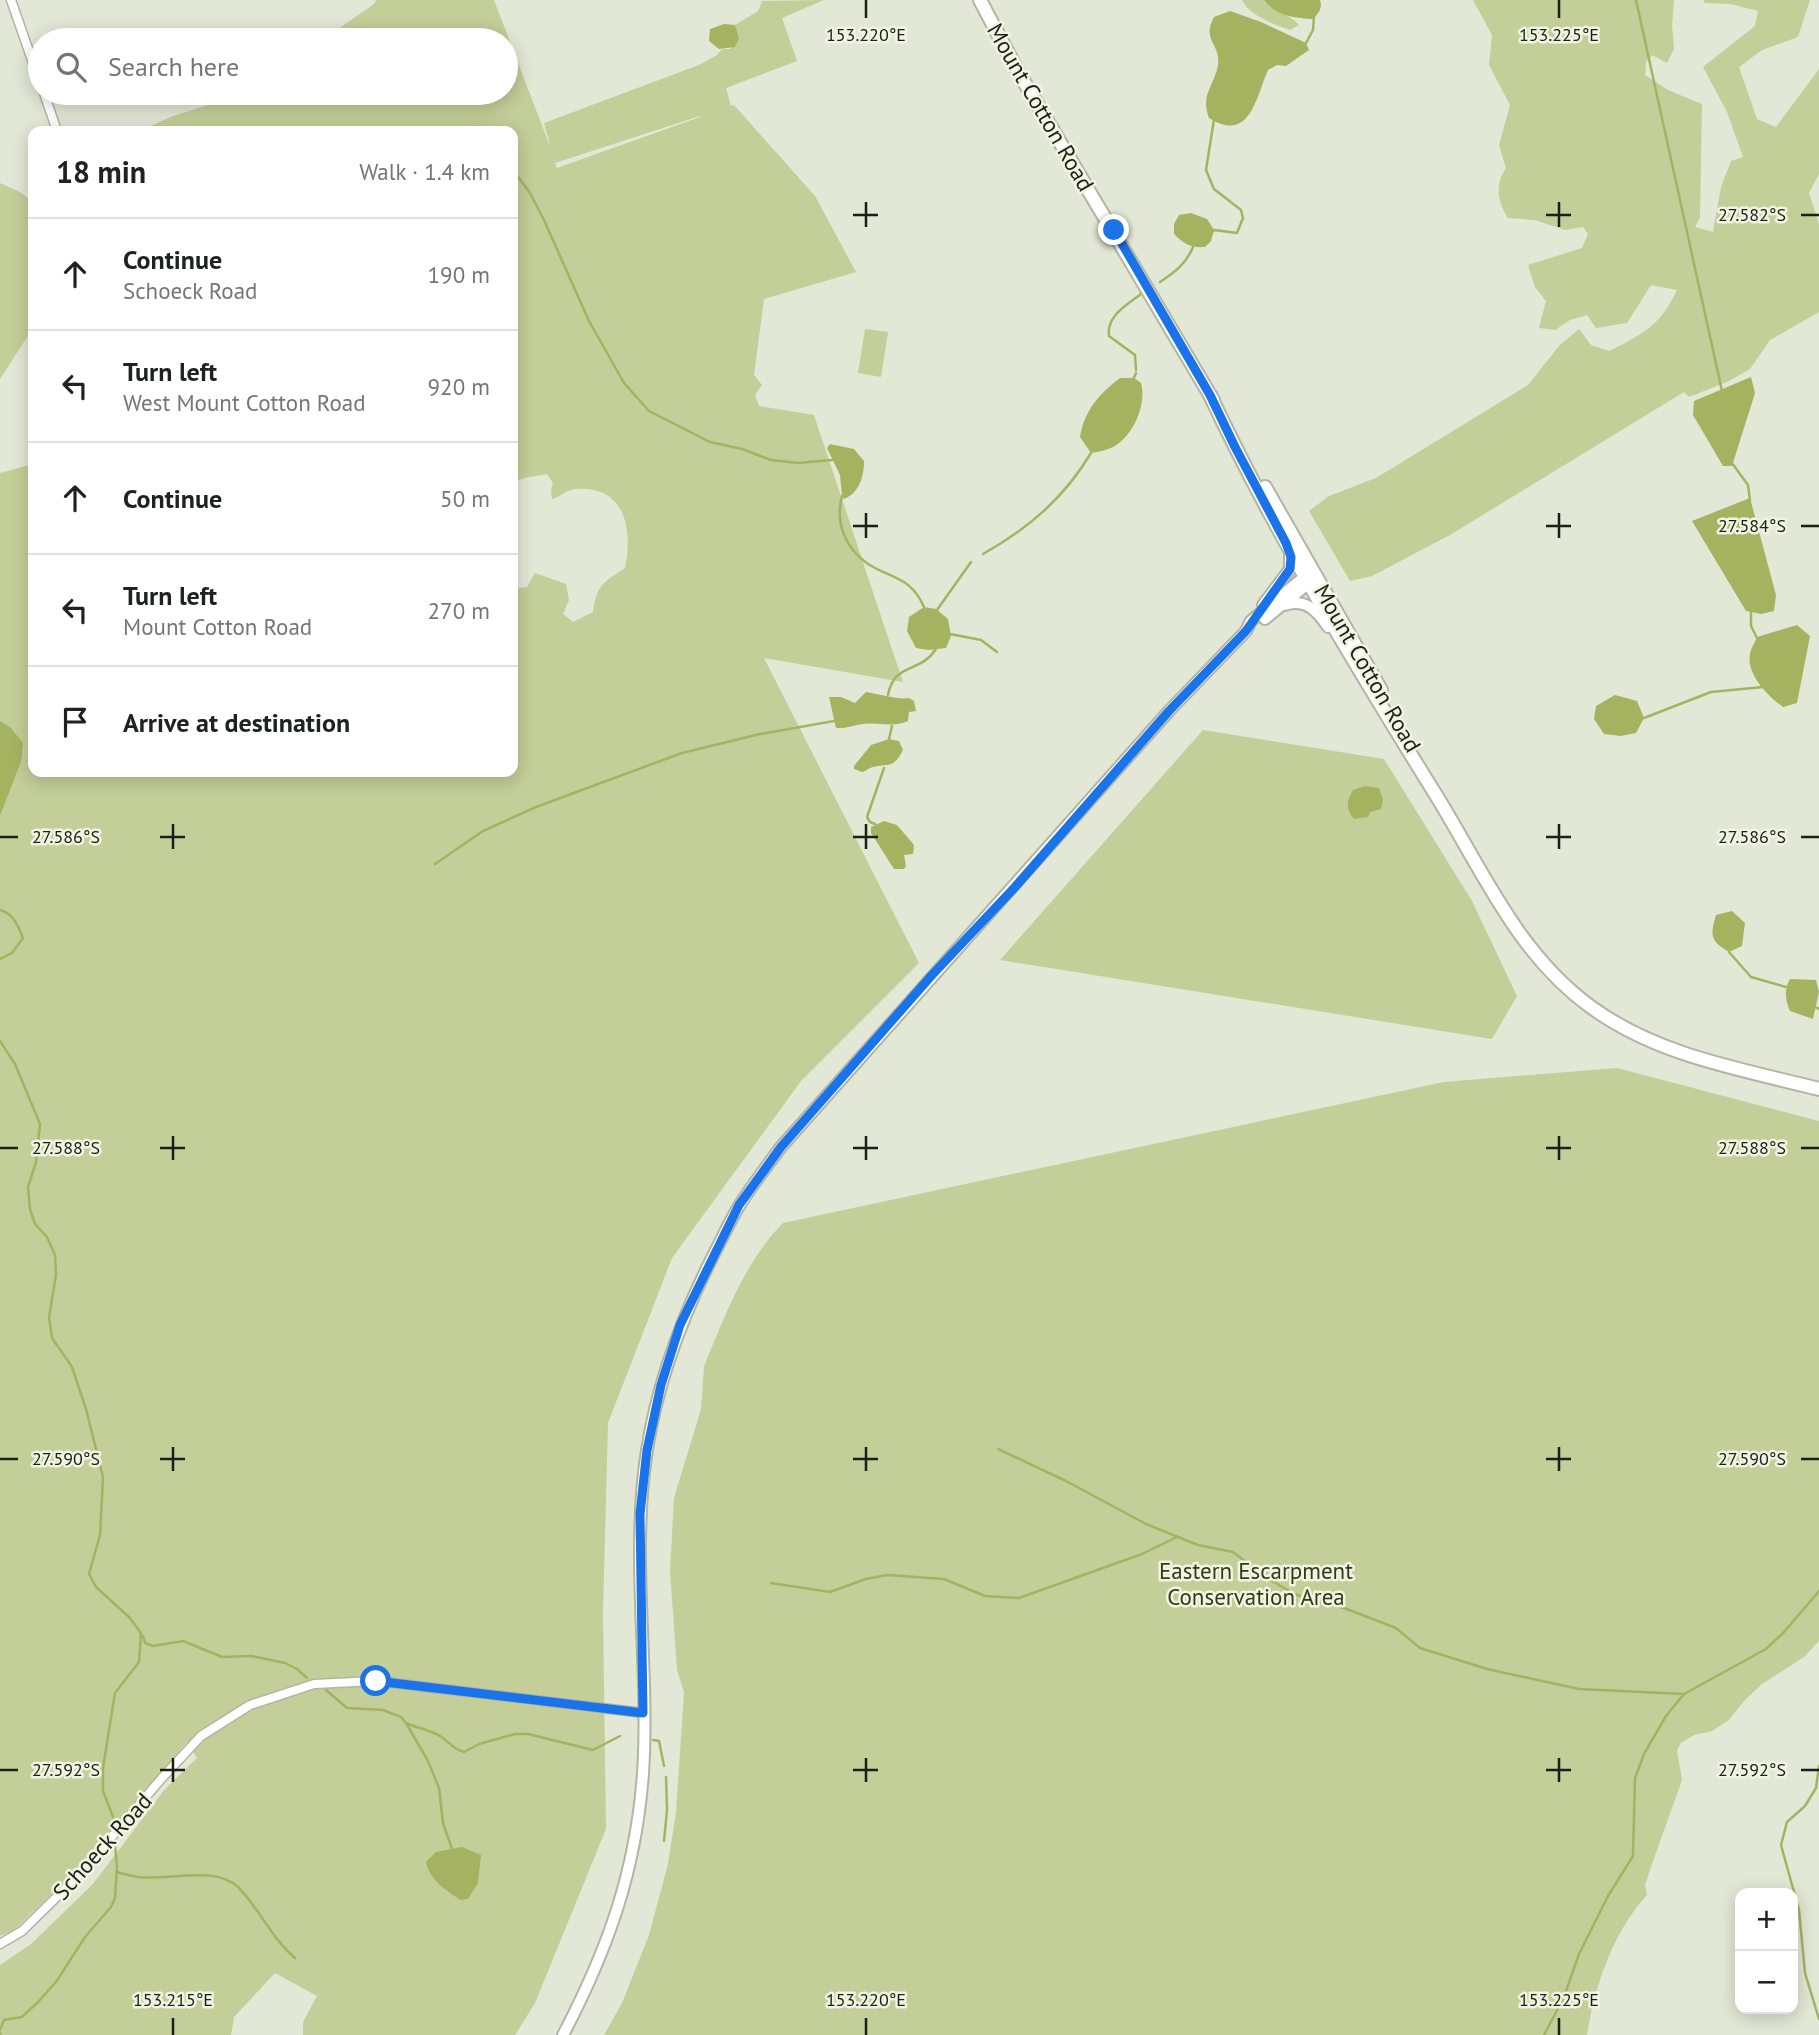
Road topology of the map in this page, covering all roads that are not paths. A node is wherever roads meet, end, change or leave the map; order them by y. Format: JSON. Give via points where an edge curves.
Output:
{"nodes":[{"id":1,"x":11,"y":0,"type":"edge"},
{"id":2,"x":980,"y":0,"type":"edge"},
{"id":3,"x":28,"y":49,"type":"edge"},
{"id":4,"x":48,"y":105,"type":"edge"},
{"id":5,"x":55,"y":126,"type":"edge"},
{"id":6,"x":1210,"y":395,"type":"junction"},
{"id":7,"x":1286,"y":543,"type":"junction"},
{"id":8,"x":1311,"y":577,"type":"junction"},
{"id":9,"x":1284,"y":605,"type":"junction"},
{"id":10,"x":1248,"y":626,"type":"junction"},
{"id":11,"x":1364,"y":678,"type":"junction"},
{"id":12,"x":1438,"y":799,"type":"junction"},
{"id":13,"x":1817,"y":1088,"type":"edge"},
{"id":14,"x":643,"y":1713,"type":"junction"},
{"id":15,"x":0,"y":1944,"type":"edge"},
{"id":16,"x":563,"y":2035,"type":"edge"}],
"edges":[{"from":1,"to":3,"type":"street"},
{"from":2,"to":6,"type":"main road","name":"Mount Cotton Road"},
{"from":4,"to":5,"type":"street"},
{"from":6,"to":7,"type":"main road","name":"Mount Cotton Road"},
{"from":6,"to":8,"type":"main road","name":"Mount Cotton Road"},
{"from":7,"to":8,"type":"main road","name":"Mount Cotton Road"},
{"from":7,"to":10,"type":"main road","via":[[1290,569]]},
{"from":8,"to":9,"type":"main road"},
{"from":8,"to":10,"type":"main road"},
{"from":8,"to":11,"type":"main road","name":"Mount Cotton Road"},
{"from":8,"to":12,"type":"main road","name":"Mount Cotton Road","via":[[1429,775]]},
{"from":9,"to":10,"type":"main road","via":[[1258,625]]},
{"from":9,"to":11,"type":"main road","via":[[1297,602],[1315,610]]},
{"from":10,"to":14,"type":"main road","via":[[932,975],[781,1147],[739,1205],[680,1325],[647,1450],[640,1514]]},
{"from":11,"to":12,"type":"main road","name":"Mount Cotton Road"},
{"from":12,"to":13,"type":"main road","name":"Mount Cotton Road","via":[[1522,938],[1556,977],[1590,1006],[1661,1046]]},
{"from":14,"to":15,"type":"street","name":"Schoeck Road","via":[[376,1681],[314,1684],[250,1705],[201,1736],[79,1875],[22,1931]]},
{"from":14,"to":16,"type":"main road","via":[[643,1774],[634,1849],[598,1965]]}]}
